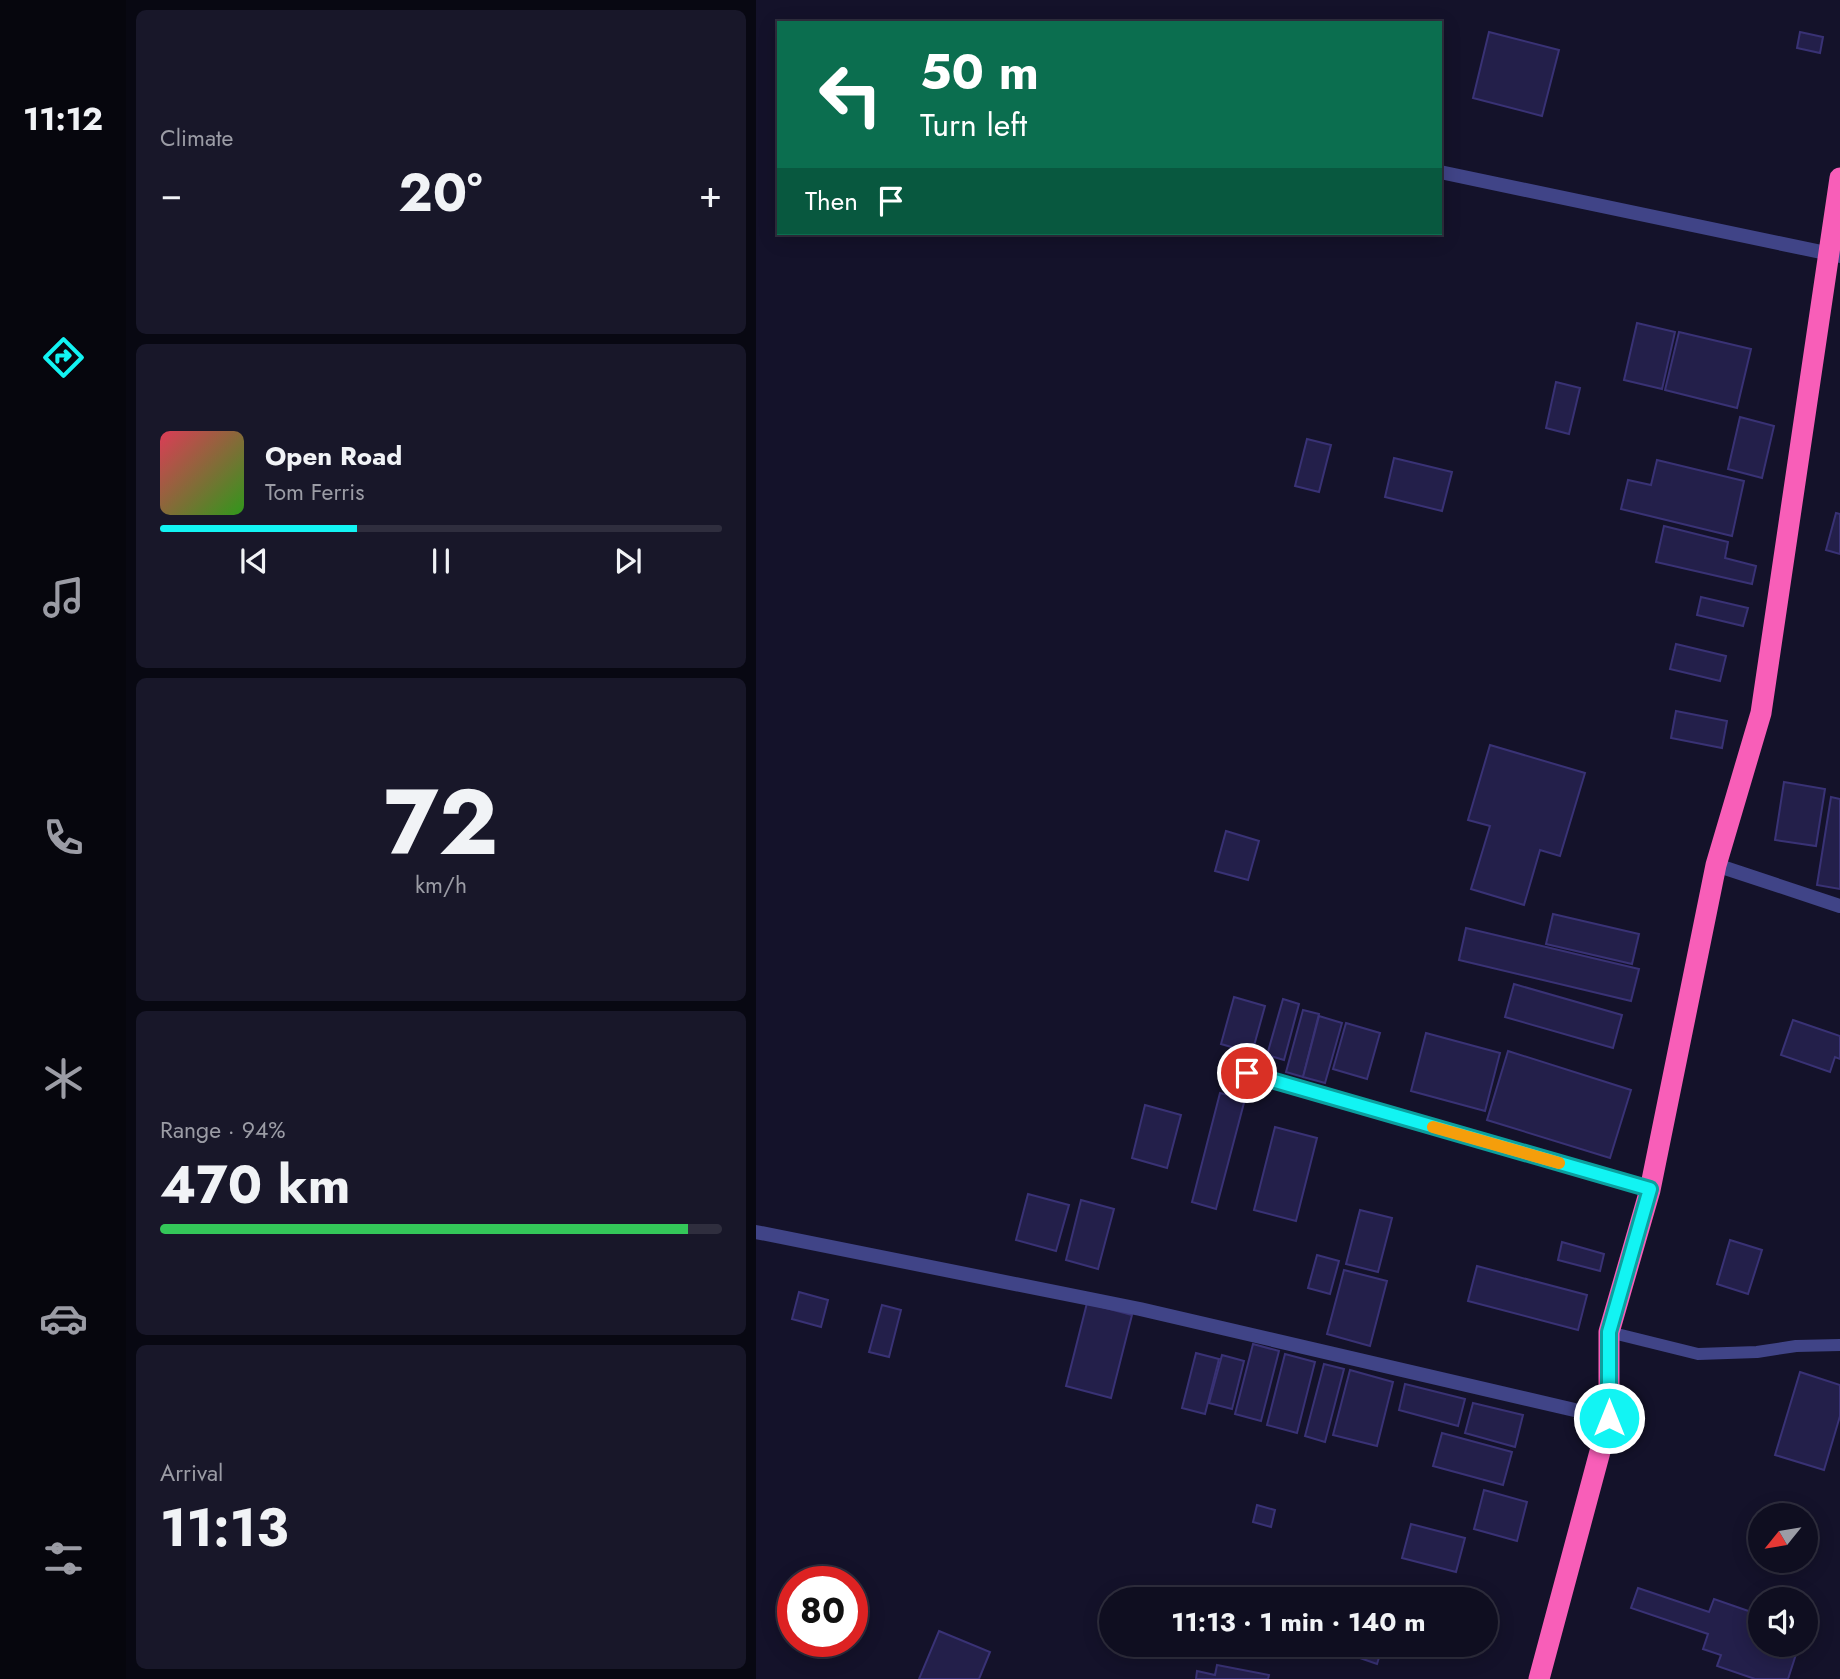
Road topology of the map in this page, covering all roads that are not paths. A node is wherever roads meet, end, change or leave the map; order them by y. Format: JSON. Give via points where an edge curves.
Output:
{"nodes":[{"id":1,"x":1442,"y":172,"type":"edge"},
{"id":2,"x":1840,"y":178,"type":"edge"},
{"id":3,"x":1834,"y":255,"type":"edge"},
{"id":4,"x":1716,"y":865,"type":"junction"},
{"id":5,"x":1840,"y":906,"type":"edge"},
{"id":6,"x":1247,"y":1073,"type":"dead end"},
{"id":7,"x":1650,"y":1189,"type":"junction"},
{"id":8,"x":756,"y":1231,"type":"edge"},
{"id":9,"x":1609,"y":1332,"type":"junction"},
{"id":10,"x":1840,"y":1345,"type":"edge"},
{"id":11,"x":1609,"y":1418,"type":"junction"},
{"id":12,"x":1539,"y":1679,"type":"edge"}],
"edges":[{"from":1,"to":3,"type":"street"},
{"from":2,"to":3,"type":"highway"},
{"from":3,"to":4,"type":"highway","via":[[1761,713]]},
{"from":4,"to":5,"type":"street"},
{"from":4,"to":7,"type":"highway"},
{"from":6,"to":7,"type":"street"},
{"from":7,"to":9,"type":"highway"},
{"from":8,"to":11,"type":"street","via":[[1140,1309]]},
{"from":9,"to":10,"type":"lane","via":[[1698,1354]]},
{"from":9,"to":11,"type":"highway"},
{"from":11,"to":12,"type":"highway"}]}
